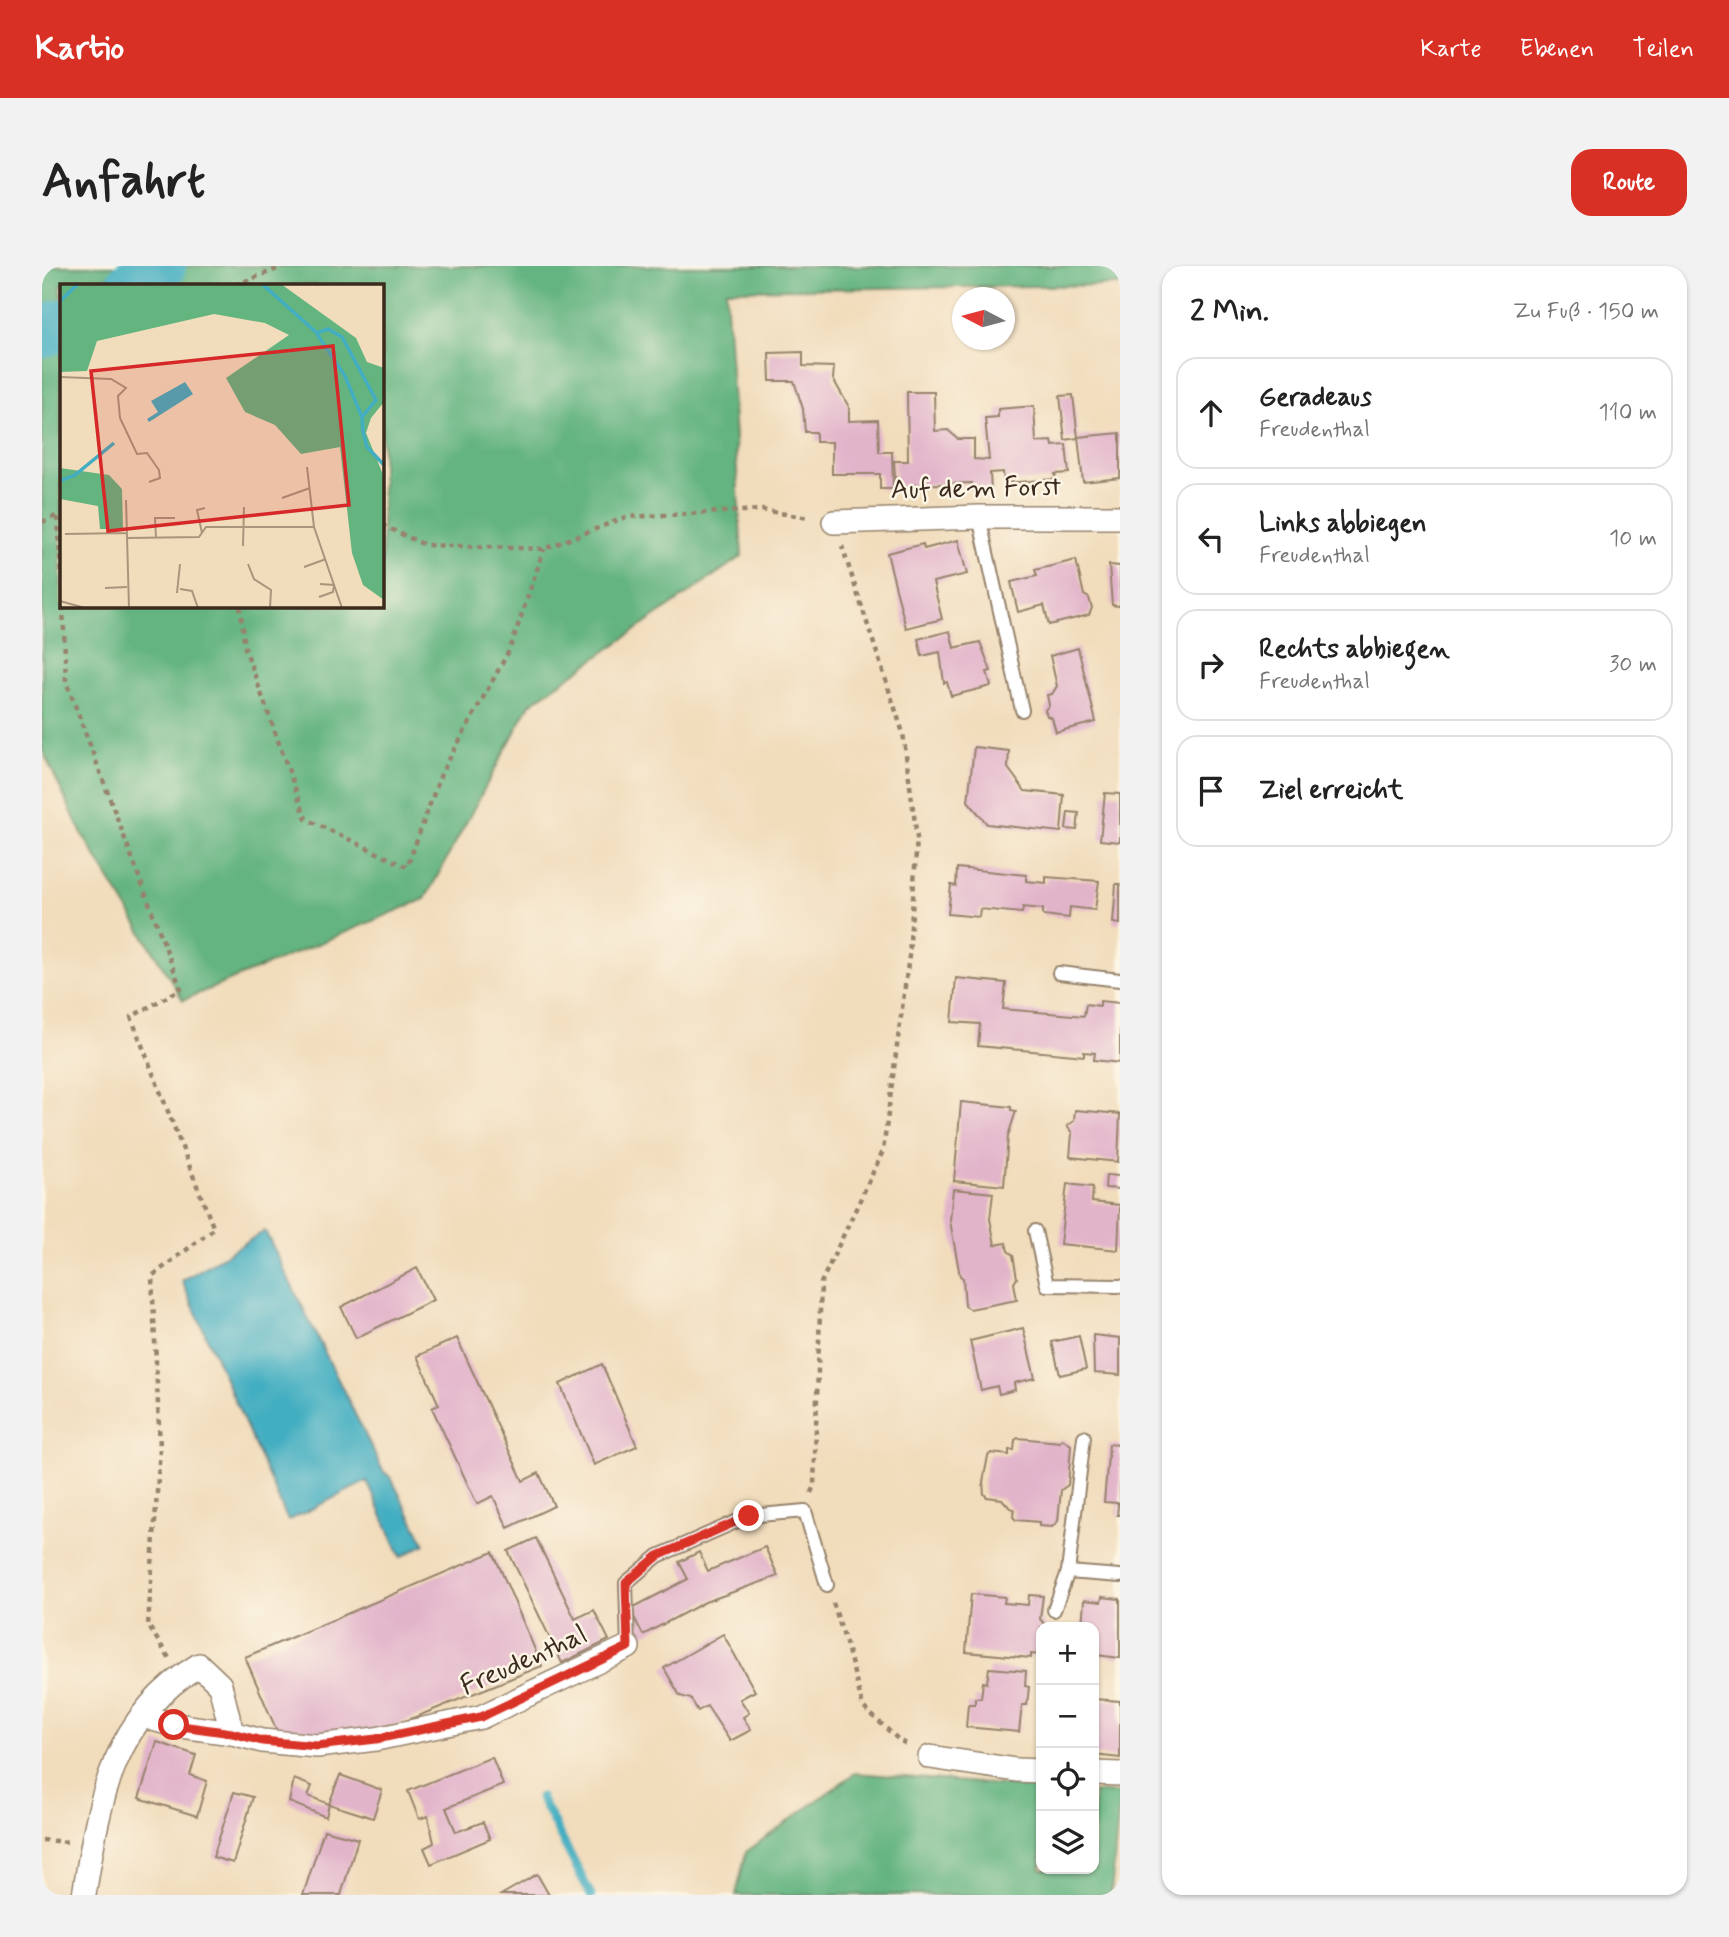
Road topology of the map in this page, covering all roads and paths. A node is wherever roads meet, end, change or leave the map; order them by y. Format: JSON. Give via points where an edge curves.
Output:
{"nodes":[{"id":1,"x":285,"y":266,"type":"edge"},
{"id":2,"x":238,"y":284,"type":"edge"},
{"id":3,"x":60,"y":515,"type":"edge"},
{"id":4,"x":979,"y":517,"type":"junction"},
{"id":5,"x":1120,"y":517,"type":"edge"},
{"id":6,"x":42,"y":522,"type":"edge"},
{"id":7,"x":834,"y":522,"type":"junction"},
{"id":8,"x":383,"y":525,"type":"edge"},
{"id":9,"x":544,"y":549,"type":"junction"},
{"id":10,"x":63,"y":607,"type":"edge"},
{"id":11,"x":240,"y":607,"type":"edge"},
{"id":12,"x":1022,"y":710,"type":"dead end"},
{"id":13,"x":1059,"y":973,"type":"dead end"},
{"id":14,"x":1120,"y":980,"type":"edge"},
{"id":15,"x":1035,"y":1231,"type":"dead end"},
{"id":16,"x":1120,"y":1286,"type":"edge"},
{"id":17,"x":1084,"y":1437,"type":"dead end"},
{"id":18,"x":805,"y":1511,"type":"junction"},
{"id":19,"x":1068,"y":1572,"type":"junction"},
{"id":20,"x":1120,"y":1576,"type":"edge"},
{"id":21,"x":827,"y":1585,"type":"joint"},
{"id":22,"x":1054,"y":1610,"type":"dead end"},
{"id":23,"x":628,"y":1647,"type":"joint"},
{"id":24,"x":181,"y":1676,"type":"junction"},
{"id":25,"x":142,"y":1716,"type":"junction"},
{"id":26,"x":232,"y":1733,"type":"junction"},
{"id":27,"x":930,"y":1757,"type":"joint"},
{"id":28,"x":1036,"y":1771,"type":"edge"},
{"id":29,"x":1099,"y":1773,"type":"edge"},
{"id":30,"x":1120,"y":1774,"type":"edge"},
{"id":31,"x":84,"y":1895,"type":"edge"}],
"edges":[{"from":1,"to":2,"type":"path"},
{"from":3,"to":6,"type":"path"},
{"from":4,"to":5,"type":"street","name":"Auf dem Forst"},
{"from":4,"to":7,"type":"street","name":"Auf dem Forst"},
{"from":4,"to":12,"type":"lane"},
{"from":7,"to":9,"type":"path","via":[[762,510],[626,517]]},
{"from":7,"to":18,"type":"path","via":[[904,733],[917,838],[909,956],[883,1151],[821,1283],[814,1485]]},
{"from":8,"to":9,"type":"path","via":[[425,545]]},
{"from":9,"to":11,"type":"path","via":[[510,649],[442,774],[407,867],[306,819],[245,648]]},
{"from":10,"to":24,"type":"path","via":[[66,681],[181,989],[131,1017],[214,1229],[152,1276],[160,1448],[148,1625]]},
{"from":13,"to":14,"type":"lane"},
{"from":15,"to":16,"type":"lane","via":[[1047,1285]]},
{"from":17,"to":19,"type":"lane"},
{"from":18,"to":21,"type":"lane"},
{"from":18,"to":23,"type":"lane","name":"Freudenthal","via":[[749,1516],[658,1556],[626,1583]]},
{"from":19,"to":20,"type":"lane"},
{"from":19,"to":22,"type":"lane"},
{"from":21,"to":27,"type":"path","via":[[863,1707],[899,1740]]},
{"from":23,"to":26,"type":"street","name":"Freudenthal","via":[[481,1717],[317,1746]]},
{"from":24,"to":25,"type":"street"},
{"from":24,"to":26,"type":"street","via":[[199,1665],[220,1685]]},
{"from":25,"to":26,"type":"street","name":"Freudenthal"},
{"from":25,"to":31,"type":"street","via":[[122,1743],[110,1771]]},
{"from":27,"to":28,"type":"street"},
{"from":29,"to":30,"type":"street"}]}
